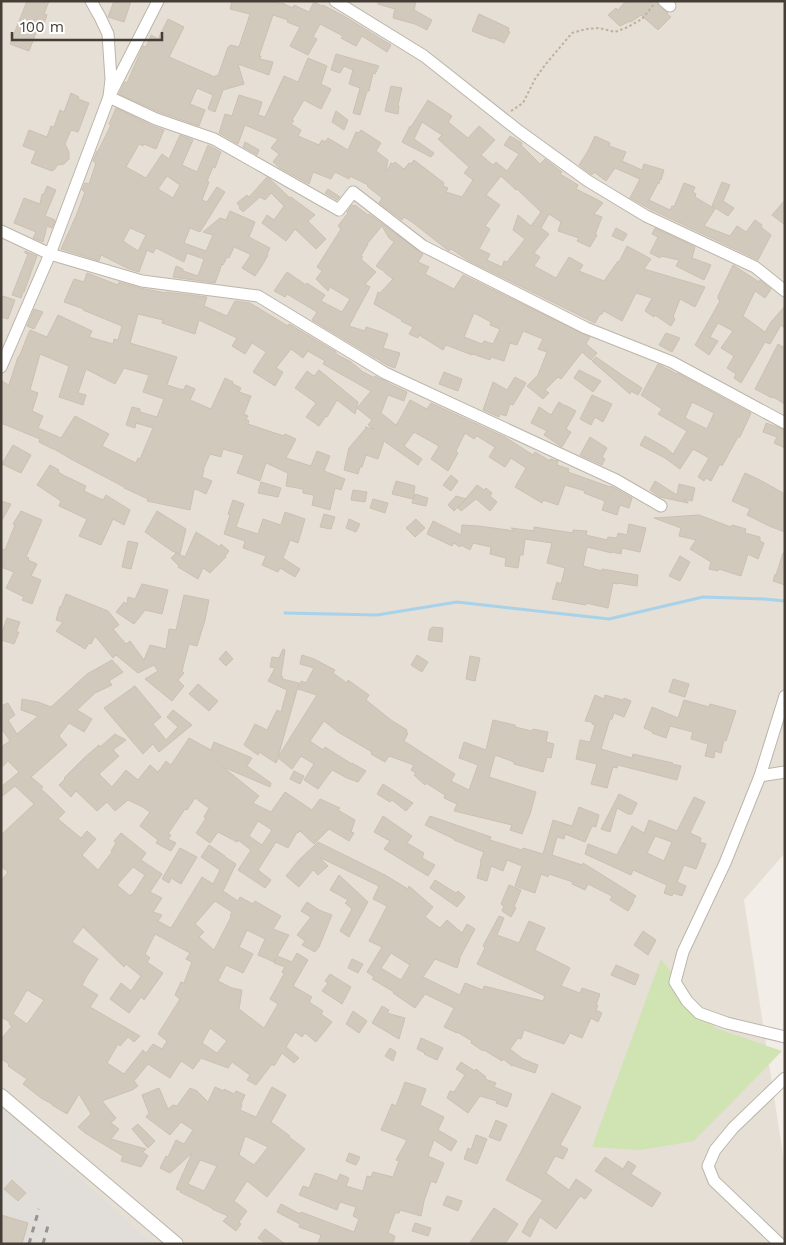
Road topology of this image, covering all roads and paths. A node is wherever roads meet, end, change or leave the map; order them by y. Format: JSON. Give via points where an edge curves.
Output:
{"nodes":[{"id":1,"x":91,"y":1,"type":"edge"},
{"id":2,"x":158,"y":1,"type":"edge"},
{"id":3,"x":335,"y":1,"type":"edge"},
{"id":4,"x":656,"y":1,"type":"edge"},
{"id":5,"x":109,"y":97,"type":"junction"},
{"id":6,"x":503,"y":118,"type":"junction"},
{"id":7,"x":1,"y":230,"type":"edge"},
{"id":8,"x":50,"y":254,"type":"junction"},
{"id":9,"x":785,"y":290,"type":"edge"},
{"id":10,"x":1,"y":366,"type":"edge"},
{"id":11,"x":785,"y":423,"type":"edge"},
{"id":12,"x":660,"y":506,"type":"dead end"},
{"id":13,"x":785,"y":696,"type":"edge"},
{"id":14,"x":785,"y":772,"type":"edge"},
{"id":15,"x":760,"y":776,"type":"junction"},
{"id":16,"x":785,"y":1036,"type":"edge"},
{"id":17,"x":785,"y":1078,"type":"edge"},
{"id":18,"x":1,"y":1096,"type":"edge"},
{"id":19,"x":176,"y":1244,"type":"edge"},
{"id":20,"x":780,"y":1244,"type":"edge"}],
"edges":[{"from":1,"to":5,"type":"street","via":[[108,34],[112,78]]},
{"from":2,"to":5,"type":"street"},
{"from":3,"to":6,"type":"street","via":[[424,56]]},
{"from":4,"to":6,"type":"path","via":[[642,19],[615,32],[599,28],[572,33],[535,79],[523,103]]},
{"from":5,"to":8,"type":"street"},
{"from":5,"to":11,"type":"street","via":[[156,119],[214,139],[339,210],[353,192],[423,246],[586,328],[672,362]]},
{"from":6,"to":9,"type":"street","via":[[588,181],[646,216],[755,267]]},
{"from":7,"to":8,"type":"street"},
{"from":8,"to":10,"type":"street"},
{"from":8,"to":12,"type":"street","via":[[142,282],[258,296],[385,373],[616,480]]},
{"from":13,"to":15,"type":"street"},
{"from":14,"to":15,"type":"street"},
{"from":15,"to":16,"type":"street","via":[[725,863],[683,952],[675,982],[699,1013]]},
{"from":17,"to":20,"type":"street","via":[[733,1128],[715,1150],[708,1166],[714,1180]]},
{"from":18,"to":19,"type":"street"}]}
